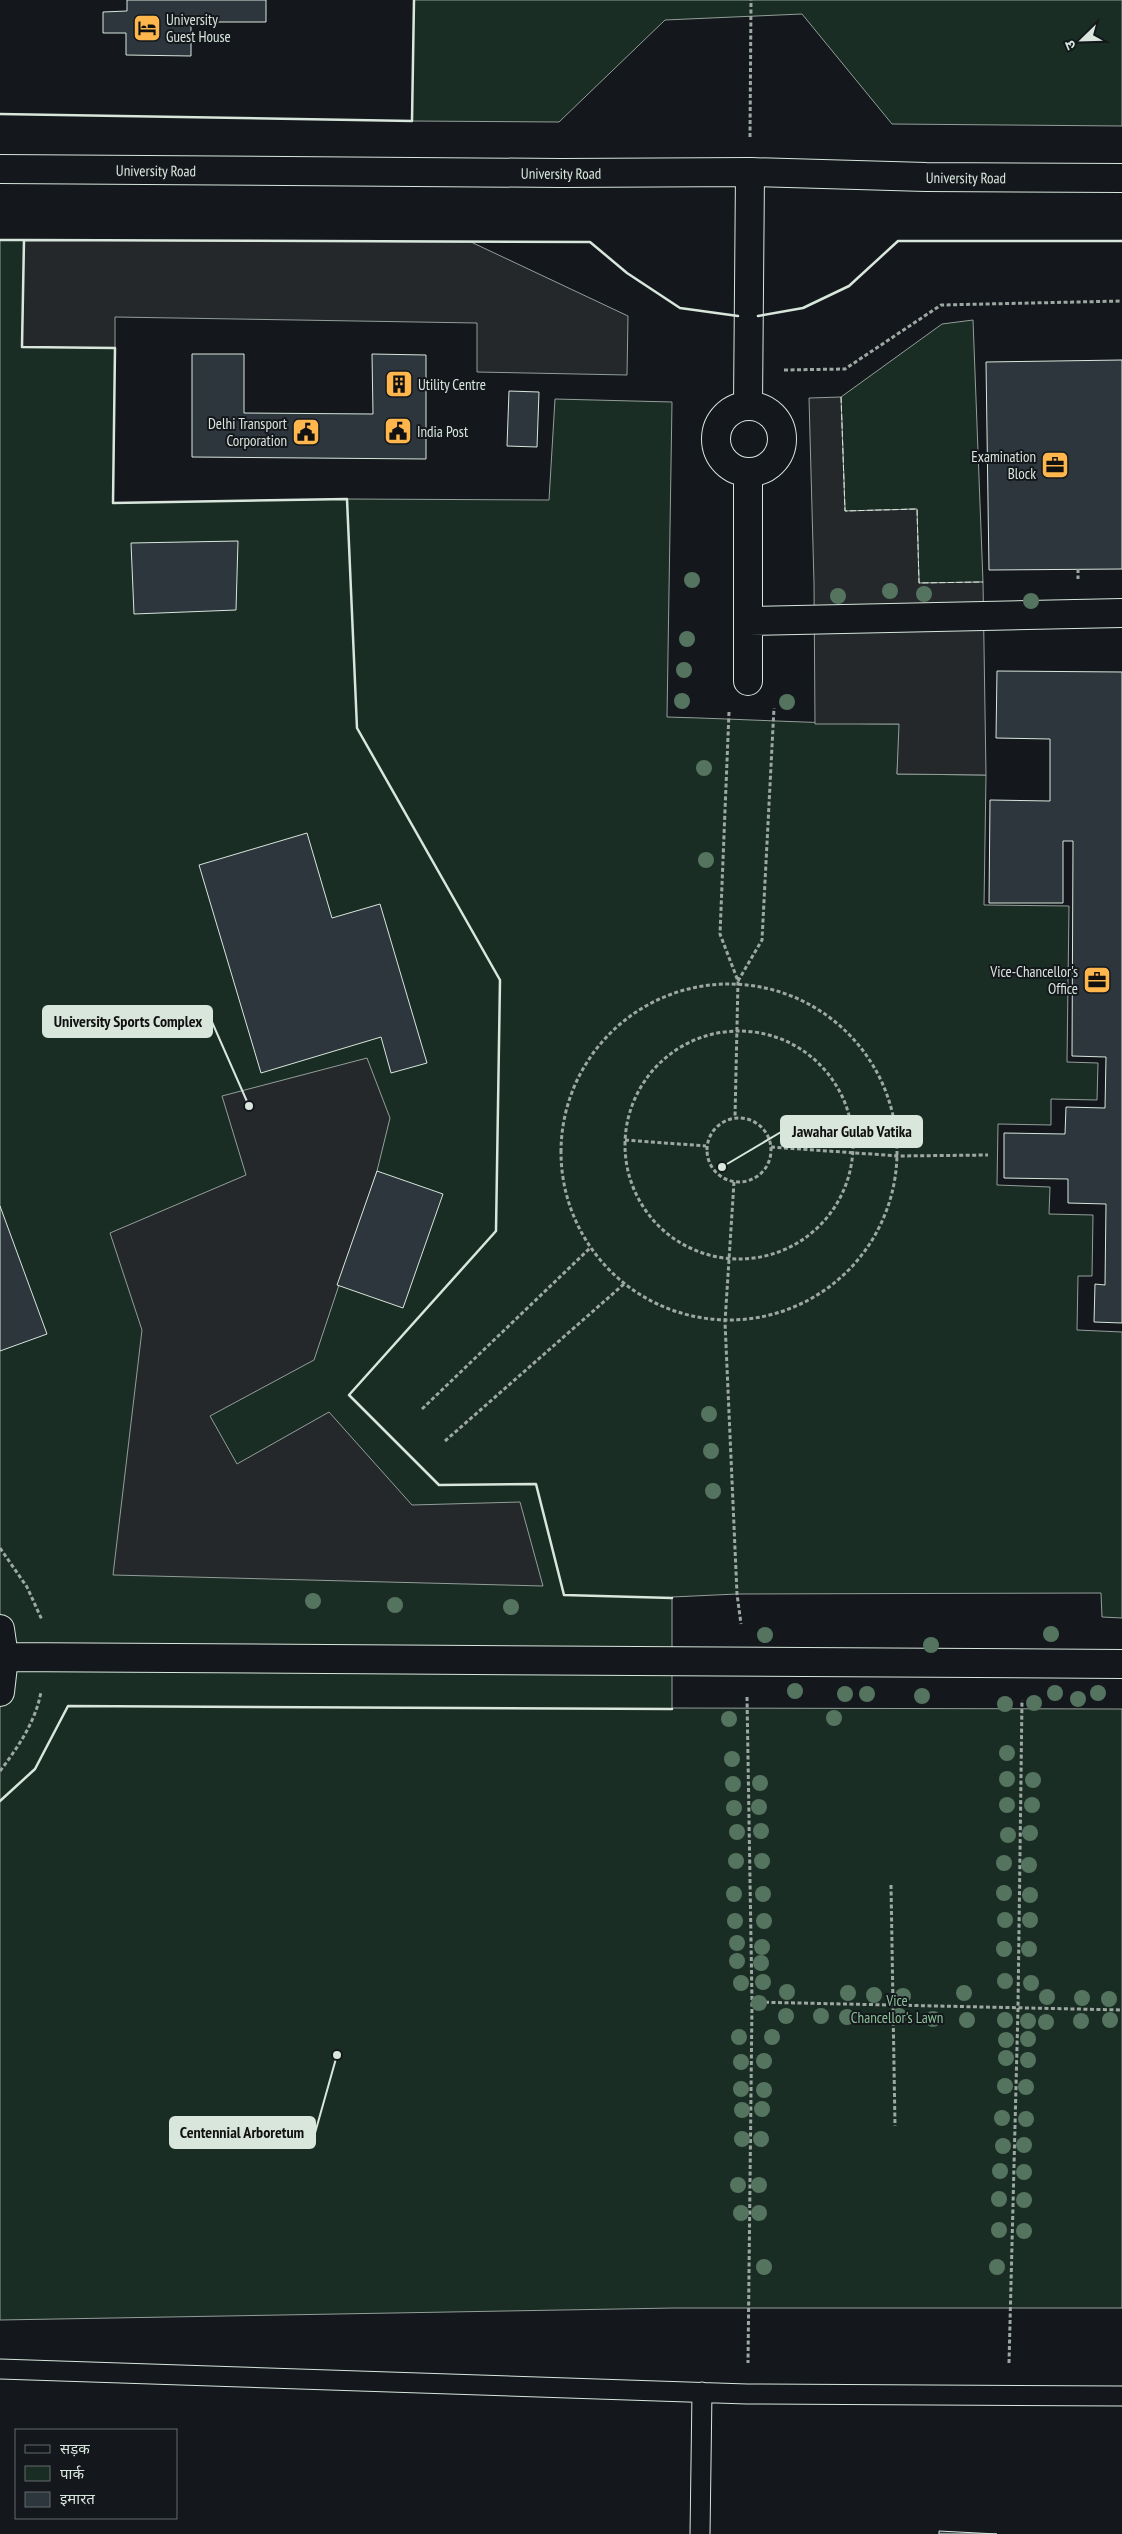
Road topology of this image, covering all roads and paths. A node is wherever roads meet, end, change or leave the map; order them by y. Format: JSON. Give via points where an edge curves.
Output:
{"nodes":[{"id":1,"x":751,"y":0,"type":"edge"},
{"id":2,"x":0,"y":169,"type":"edge"},
{"id":3,"x":750,"y":172,"type":"junction"},
{"id":4,"x":1122,"y":178,"type":"edge"},
{"id":5,"x":1122,"y":301,"type":"edge"},
{"id":6,"x":748,"y":370,"type":"junction"},
{"id":7,"x":748,"y":404,"type":"junction"},
{"id":8,"x":748,"y":472,"type":"junction"},
{"id":9,"x":1122,"y":613,"type":"edge"},
{"id":10,"x":748,"y":621,"type":"junction"},
{"id":11,"x":748,"y":681,"type":"junction"},
{"id":12,"x":738,"y":981,"type":"junction"},
{"id":13,"x":737,"y":1030,"type":"junction"},
{"id":14,"x":735,"y":1117,"type":"junction"},
{"id":15,"x":624,"y":1140,"type":"junction"},
{"id":16,"x":706,"y":1146,"type":"junction"},
{"id":17,"x":771,"y":1147,"type":"junction"},
{"id":18,"x":853,"y":1152,"type":"junction"},
{"id":19,"x":988,"y":1155,"type":"dead end"},
{"id":20,"x":899,"y":1156,"type":"junction"},
{"id":21,"x":734,"y":1182,"type":"junction"},
{"id":22,"x":590,"y":1248,"type":"junction"},
{"id":23,"x":730,"y":1259,"type":"junction"},
{"id":24,"x":624,"y":1284,"type":"junction"},
{"id":25,"x":726,"y":1322,"type":"junction"},
{"id":26,"x":422,"y":1409,"type":"dead end"},
{"id":27,"x":445,"y":1441,"type":"dead end"},
{"id":28,"x":0,"y":1548,"type":"edge"},
{"id":29,"x":51,"y":1620,"type":"dead end"},
{"id":30,"x":732,"y":1624,"type":"dead end"},
{"id":31,"x":0,"y":1628,"type":"edge"},
{"id":32,"x":4,"y":1657,"type":"junction"},
{"id":33,"x":1022,"y":1664,"type":"junction"},
{"id":34,"x":1122,"y":1664,"type":"edge"},
{"id":35,"x":0,"y":1692,"type":"edge"},
{"id":36,"x":747,"y":1692,"type":"dead end"},
{"id":37,"x":892,"y":1885,"type":"dead end"},
{"id":38,"x":752,"y":2002,"type":"junction"},
{"id":39,"x":894,"y":2005,"type":"junction"},
{"id":40,"x":1018,"y":2008,"type":"junction"},
{"id":41,"x":1122,"y":2010,"type":"edge"},
{"id":42,"x":895,"y":2126,"type":"dead end"},
{"id":43,"x":0,"y":2369,"type":"edge"},
{"id":44,"x":702,"y":2392,"type":"junction"},
{"id":45,"x":747,"y":2394,"type":"junction"},
{"id":46,"x":1008,"y":2395,"type":"junction"},
{"id":47,"x":1122,"y":2396,"type":"edge"},
{"id":48,"x":700,"y":2534,"type":"edge"}],
"edges":[{"from":1,"to":3,"type":"path"},
{"from":2,"to":3,"type":"street","name":"University Road"},
{"from":3,"to":4,"type":"street","name":"University Road"},
{"from":3,"to":6,"type":"street"},
{"from":5,"to":6,"type":"path","via":[[941,305],[844,369]]},
{"from":6,"to":7,"type":"street"},
{"from":7,"to":8,"type":"street","via":[[735,407],[725,415],[715,439],[718,452],[726,463]]},
{"from":7,"to":8,"type":"street","via":[[773,414],[780,425],[783,440],[781,451],[773,462],[762,470]]},
{"from":8,"to":10,"type":"street"},
{"from":9,"to":10,"type":"street"},
{"from":10,"to":11,"type":"street"},
{"from":11,"to":12,"type":"path","via":[[728,693],[720,934]]},
{"from":11,"to":12,"type":"path","via":[[774,693],[762,940]]},
{"from":12,"to":13,"type":"path"},
{"from":12,"to":20,"type":"path","via":[[777,990],[823,1012],[862,1048],[884,1087],[896,1128]]},
{"from":12,"to":22,"type":"path","via":[[679,990],[632,1012],[596,1046],[566,1103],[559,1153],[570,1212]]},
{"from":13,"to":14,"type":"path"},
{"from":13,"to":15,"type":"path","via":[[696,1038],[663,1058],[639,1088],[629,1112]]},
{"from":13,"to":18,"type":"path","via":[[783,1039],[806,1052],[825,1069],[849,1114]]},
{"from":14,"to":16,"type":"path","via":[[720,1123]]},
{"from":14,"to":17,"type":"path","via":[[758,1124],[767,1134]]},
{"from":15,"to":16,"type":"path"},
{"from":15,"to":23,"type":"path","via":[[629,1175],[638,1199],[653,1220],[672,1238],[689,1248]]},
{"from":16,"to":21,"type":"path","via":[[714,1171]]},
{"from":17,"to":18,"type":"path"},
{"from":17,"to":21,"type":"path","via":[[769,1160],[762,1171],[751,1180]]},
{"from":18,"to":20,"type":"path"},
{"from":18,"to":23,"type":"path","via":[[844,1190],[815,1231],[782,1251],[757,1258]]},
{"from":19,"to":20,"type":"path"},
{"from":20,"to":25,"type":"path","via":[[892,1197],[869,1246],[832,1286],[786,1312]]},
{"from":21,"to":23,"type":"path"},
{"from":22,"to":24,"type":"path"},
{"from":22,"to":26,"type":"path"},
{"from":23,"to":25,"type":"path"},
{"from":24,"to":25,"type":"path","via":[[667,1310]]},
{"from":24,"to":27,"type":"path"},
{"from":25,"to":30,"type":"path","via":[[737,1594],[742,1624]]},
{"from":28,"to":29,"type":"path","via":[[27,1588],[42,1620]]},
{"from":31,"to":32,"type":"street"},
{"from":32,"to":33,"type":"street"},
{"from":32,"to":35,"type":"street"},
{"from":33,"to":34,"type":"street"},
{"from":33,"to":40,"type":"path"},
{"from":36,"to":38,"type":"path"},
{"from":37,"to":39,"type":"path"},
{"from":38,"to":39,"type":"path"},
{"from":38,"to":45,"type":"path"},
{"from":39,"to":40,"type":"path"},
{"from":39,"to":42,"type":"path"},
{"from":40,"to":41,"type":"path"},
{"from":40,"to":46,"type":"path"},
{"from":43,"to":44,"type":"lane"},
{"from":44,"to":45,"type":"lane"},
{"from":44,"to":48,"type":"lane"},
{"from":45,"to":46,"type":"lane"},
{"from":46,"to":47,"type":"lane"}]}
